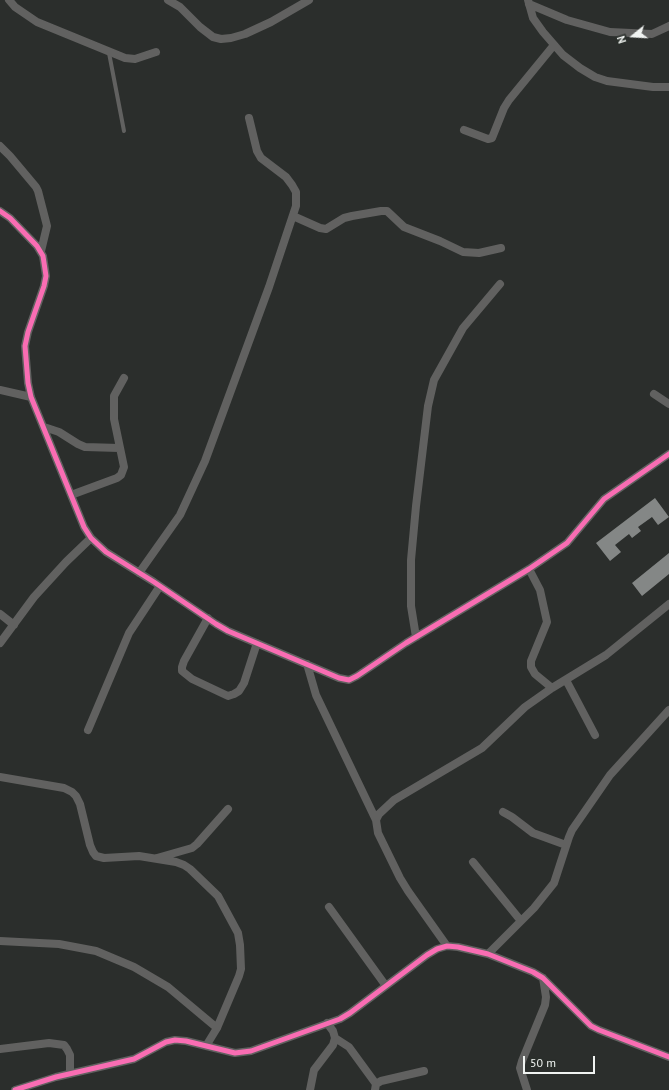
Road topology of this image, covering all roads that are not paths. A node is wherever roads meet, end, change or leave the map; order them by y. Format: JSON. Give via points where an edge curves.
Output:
{"nodes":[{"id":1,"x":9,"y":0,"type":"edge"},
{"id":2,"x":168,"y":0,"type":"edge"},
{"id":3,"x":309,"y":0,"type":"edge"},
{"id":4,"x":529,"y":2,"type":"edge"},
{"id":5,"x":669,"y":26,"type":"edge"},
{"id":6,"x":554,"y":45,"type":"junction"},
{"id":7,"x":109,"y":52,"type":"junction"},
{"id":8,"x":156,"y":52,"type":"dead end"},
{"id":9,"x":669,"y":87,"type":"edge"},
{"id":10,"x":249,"y":118,"type":"dead end"},
{"id":11,"x":464,"y":130,"type":"dead end"},
{"id":12,"x":124,"y":131,"type":"dead end"},
{"id":13,"x":0,"y":146,"type":"edge"},
{"id":14,"x":0,"y":211,"type":"edge"},
{"id":15,"x":293,"y":216,"type":"junction"},
{"id":16,"x":500,"y":248,"type":"dead end"},
{"id":17,"x":41,"y":251,"type":"junction"},
{"id":18,"x":500,"y":284,"type":"dead end"},
{"id":19,"x":124,"y":378,"type":"dead end"},
{"id":20,"x":0,"y":390,"type":"edge"},
{"id":21,"x":654,"y":394,"type":"dead end"},
{"id":22,"x":31,"y":397,"type":"junction"},
{"id":23,"x":669,"y":404,"type":"edge"},
{"id":24,"x":44,"y":427,"type":"junction"},
{"id":25,"x":120,"y":448,"type":"junction"},
{"id":26,"x":669,"y":454,"type":"edge"},
{"id":27,"x":71,"y":495,"type":"junction"},
{"id":28,"x":91,"y":538,"type":"junction"},
{"id":29,"x":529,"y":569,"type":"junction"},
{"id":30,"x":139,"y":573,"type":"junction"},
{"id":31,"x":160,"y":586,"type":"junction"},
{"id":32,"x":669,"y":604,"type":"edge"},
{"id":33,"x":0,"y":614,"type":"edge"},
{"id":34,"x":208,"y":618,"type":"junction"},
{"id":35,"x":14,"y":625,"type":"junction"},
{"id":36,"x":416,"y":637,"type":"junction"},
{"id":37,"x":0,"y":643,"type":"edge"},
{"id":38,"x":257,"y":643,"type":"junction"},
{"id":39,"x":307,"y":664,"type":"junction"},
{"id":40,"x":566,"y":680,"type":"junction"},
{"id":41,"x":552,"y":688,"type":"junction"},
{"id":42,"x":669,"y":710,"type":"edge"},
{"id":43,"x":88,"y":730,"type":"dead end"},
{"id":44,"x":595,"y":735,"type":"dead end"},
{"id":45,"x":0,"y":777,"type":"edge"},
{"id":46,"x":228,"y":809,"type":"dead end"},
{"id":47,"x":503,"y":812,"type":"dead end"},
{"id":48,"x":376,"y":820,"type":"junction"},
{"id":49,"x":566,"y":845,"type":"junction"},
{"id":50,"x":187,"y":850,"type":"junction"},
{"id":51,"x":154,"y":859,"type":"junction"},
{"id":52,"x":473,"y":862,"type":"dead end"},
{"id":53,"x":184,"y":865,"type":"junction"},
{"id":54,"x":329,"y":907,"type":"dead end"},
{"id":55,"x":521,"y":921,"type":"junction"},
{"id":56,"x":0,"y":941,"type":"edge"},
{"id":57,"x":447,"y":946,"type":"junction"},
{"id":58,"x":488,"y":954,"type":"junction"},
{"id":59,"x":543,"y":978,"type":"junction"},
{"id":60,"x":386,"y":986,"type":"junction"},
{"id":61,"x":328,"y":1023,"type":"junction"},
{"id":62,"x":218,"y":1028,"type":"junction"},
{"id":63,"x":335,"y":1038,"type":"junction"},
{"id":64,"x":206,"y":1046,"type":"junction"},
{"id":65,"x":0,"y":1049,"type":"edge"},
{"id":66,"x":668,"y":1054,"type":"edge"},
{"id":67,"x":424,"y":1071,"type":"dead end"},
{"id":68,"x":70,"y":1074,"type":"junction"},
{"id":69,"x":376,"y":1087,"type":"edge"},
{"id":70,"x":16,"y":1090,"type":"edge"},
{"id":71,"x":310,"y":1090,"type":"edge"},
{"id":72,"x":527,"y":1090,"type":"edge"}],
"edges":[{"from":1,"to":7,"type":"street","via":[[37,22]]},
{"from":2,"to":3,"type":"street","via":[[180,7],[213,37],[221,39],[245,34]]},
{"from":4,"to":5,"type":"street","via":[[567,20],[610,32],[652,34]]},
{"from":4,"to":6,"type":"street","via":[[533,18]]},
{"from":6,"to":9,"type":"street","via":[[563,55],[595,77],[607,81]]},
{"from":6,"to":11,"type":"street","via":[[509,100],[492,138],[488,139]]},
{"from":7,"to":8,"type":"street","via":[[135,59]]},
{"from":7,"to":12,"type":"lane"},
{"from":10,"to":15,"type":"street","via":[[261,158],[286,177],[296,192]]},
{"from":13,"to":17,"type":"street","via":[[38,191],[47,226]]},
{"from":14,"to":17,"type":"street"},
{"from":15,"to":16,"type":"street","via":[[326,229],[344,218],[387,211],[404,227],[463,252],[479,253]]},
{"from":15,"to":30,"type":"street","via":[[206,461],[180,515]]},
{"from":17,"to":22,"type":"street","via":[[46,276],[25,346]]},
{"from":18,"to":36,"type":"street","via":[[464,328],[439,369],[428,406],[411,560],[411,606]]},
{"from":19,"to":25,"type":"street","via":[[114,396],[114,419]]},
{"from":20,"to":22,"type":"street"},
{"from":21,"to":23,"type":"street"},
{"from":22,"to":24,"type":"street"},
{"from":24,"to":25,"type":"street","via":[[59,432],[85,447]]},
{"from":24,"to":27,"type":"street"},
{"from":25,"to":27,"type":"street","via":[[124,467],[121,475]]},
{"from":26,"to":29,"type":"street","via":[[604,499],[567,543]]},
{"from":27,"to":28,"type":"street"},
{"from":28,"to":30,"type":"street","via":[[106,552]]},
{"from":28,"to":35,"type":"street","via":[[34,597]]},
{"from":29,"to":36,"type":"street"},
{"from":29,"to":41,"type":"street","via":[[538,583],[547,622],[531,661],[531,667],[535,674]]},
{"from":30,"to":31,"type":"street"},
{"from":31,"to":34,"type":"street"},
{"from":31,"to":43,"type":"street","via":[[129,633]]},
{"from":32,"to":40,"type":"street","via":[[606,655]]},
{"from":33,"to":35,"type":"street"},
{"from":34,"to":38,"type":"street","via":[[228,631]]},
{"from":34,"to":38,"type":"street","via":[[182,667],[182,671],[192,679],[228,696],[234,694],[244,682]]},
{"from":35,"to":37,"type":"street"},
{"from":36,"to":39,"type":"street","via":[[349,680]]},
{"from":38,"to":39,"type":"street"},
{"from":39,"to":48,"type":"street","via":[[316,696]]},
{"from":40,"to":41,"type":"street"},
{"from":40,"to":44,"type":"street"},
{"from":41,"to":48,"type":"street","via":[[525,707],[482,748],[394,800]]},
{"from":42,"to":49,"type":"street","via":[[610,776],[572,830]]},
{"from":45,"to":51,"type":"street","via":[[64,788],[72,792],[80,804],[90,846],[96,856],[139,856]]},
{"from":46,"to":50,"type":"street","via":[[197,844]]},
{"from":47,"to":49,"type":"street","via":[[533,833]]},
{"from":48,"to":57,"type":"street","via":[[378,833],[400,878]]},
{"from":49,"to":55,"type":"street","via":[[554,883]]},
{"from":50,"to":51,"type":"street"},
{"from":50,"to":53,"type":"street"},
{"from":51,"to":53,"type":"street"},
{"from":52,"to":55,"type":"street"},
{"from":53,"to":62,"type":"street","via":[[218,896],[238,933],[241,969]]},
{"from":54,"to":60,"type":"street"},
{"from":55,"to":58,"type":"street"},
{"from":56,"to":62,"type":"street","via":[[59,944],[96,951],[134,967],[168,988]]},
{"from":57,"to":58,"type":"street"},
{"from":57,"to":60,"type":"street","via":[[426,956]]},
{"from":58,"to":59,"type":"street"},
{"from":59,"to":66,"type":"street","via":[[591,1026]]},
{"from":59,"to":72,"type":"street","via":[[545,1005],[520,1068]]},
{"from":60,"to":61,"type":"street","via":[[350,1013]]},
{"from":61,"to":63,"type":"street"},
{"from":61,"to":64,"type":"street","via":[[242,1053]]},
{"from":62,"to":64,"type":"street"},
{"from":63,"to":69,"type":"street","via":[[349,1047]]},
{"from":63,"to":71,"type":"street","via":[[333,1045],[314,1070]]},
{"from":64,"to":68,"type":"street","via":[[175,1040],[134,1059]]},
{"from":65,"to":68,"type":"street","via":[[49,1043],[64,1045],[70,1055]]},
{"from":67,"to":69,"type":"street","via":[[381,1082]]},
{"from":68,"to":70,"type":"street"}]}
